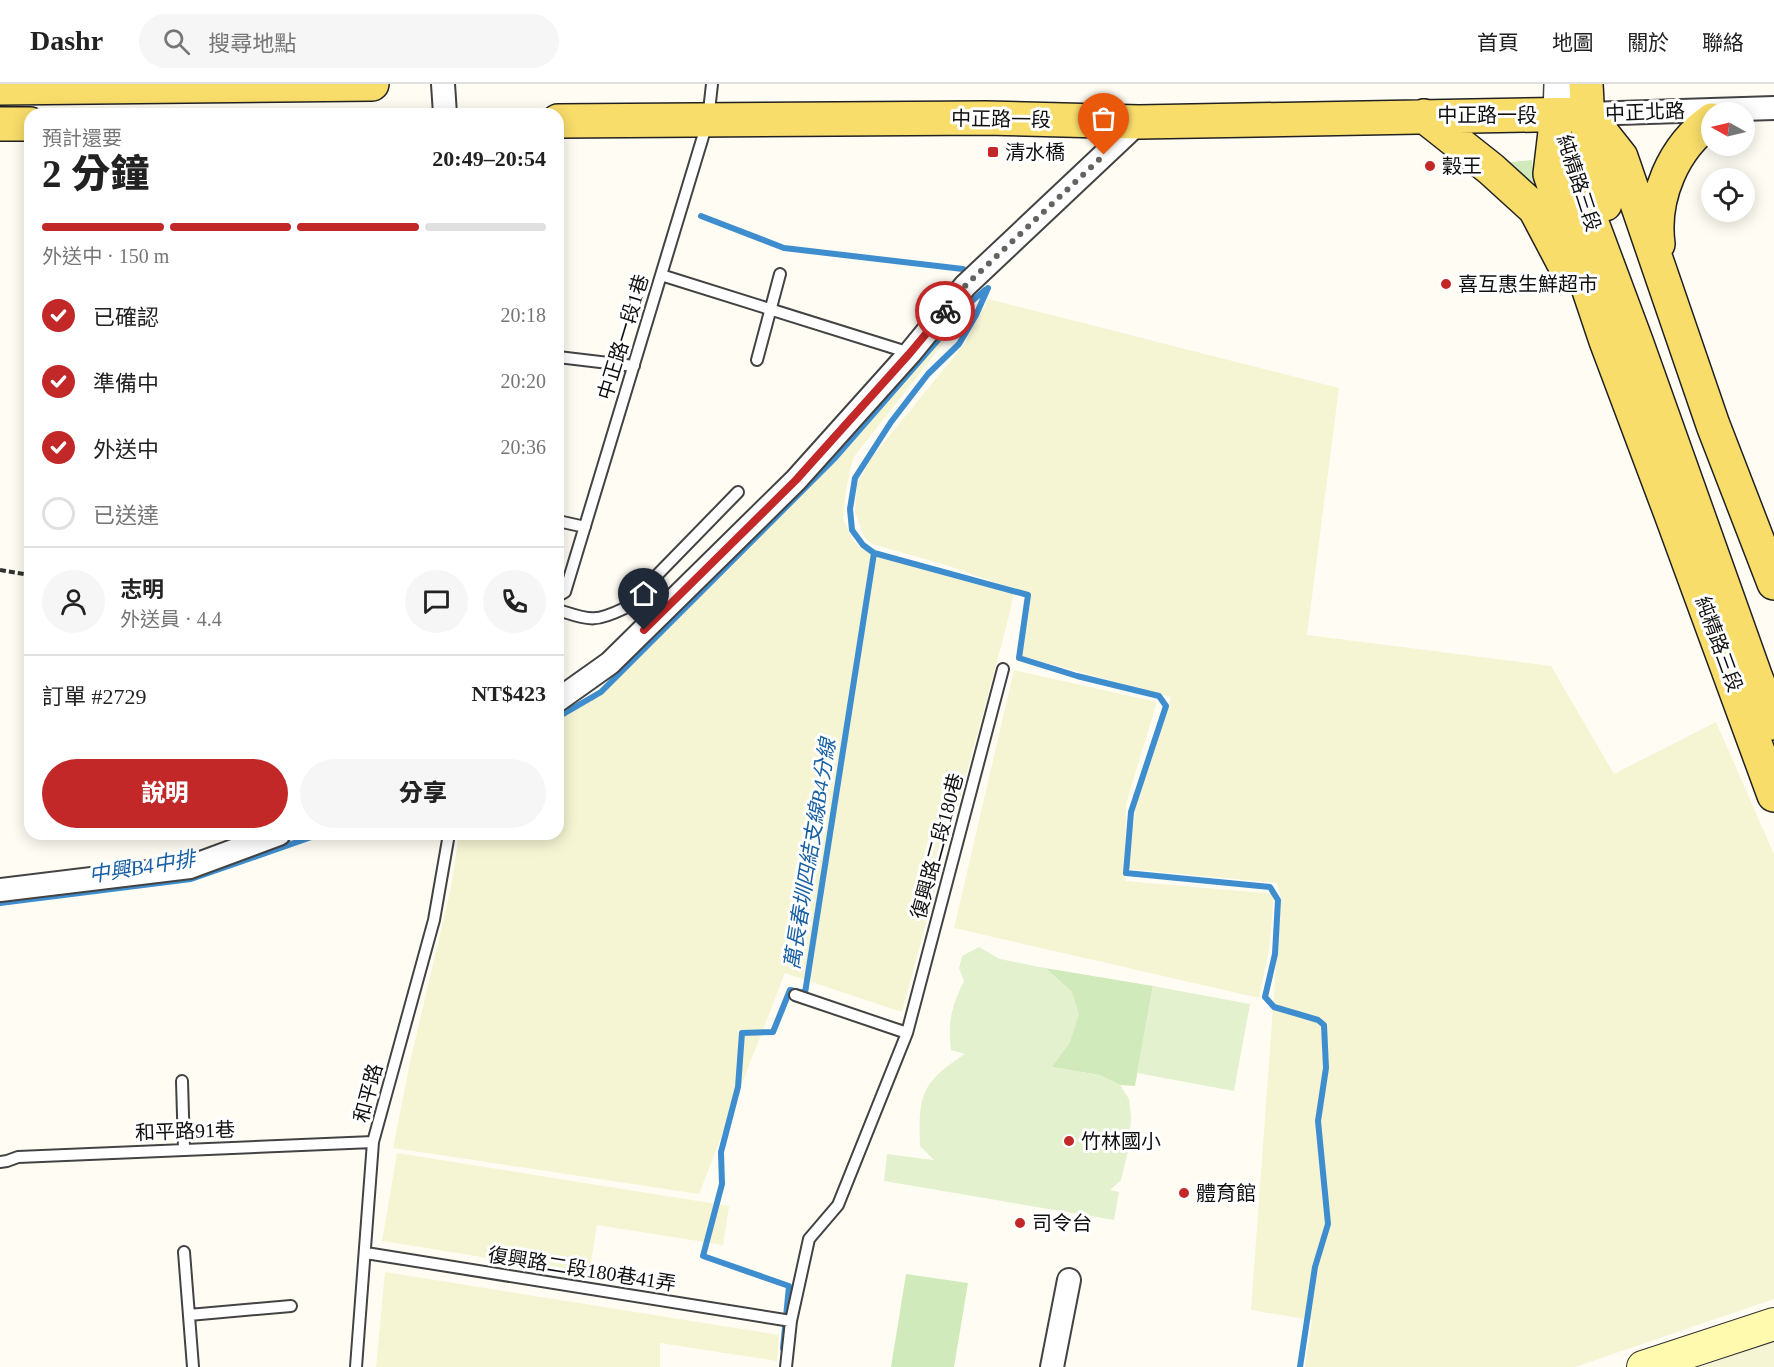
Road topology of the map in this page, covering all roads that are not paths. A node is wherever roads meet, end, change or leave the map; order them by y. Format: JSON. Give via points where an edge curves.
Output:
{"nodes":[{"id":1,"x":372,"y":84,"type":"edge"},
{"id":2,"x":443,"y":84,"type":"edge"},
{"id":3,"x":712,"y":84,"type":"edge"},
{"id":4,"x":262,"y":85,"type":"edge"},
{"id":5,"x":106,"y":86,"type":"edge"},
{"id":6,"x":0,"y":88,"type":"edge"},
{"id":7,"x":1572,"y":99,"type":"edge"},
{"id":8,"x":445,"y":108,"type":"edge"},
{"id":9,"x":1774,"y":108,"type":"edge"},
{"id":10,"x":1755,"y":110,"type":"edge"},
{"id":11,"x":1701,"y":112,"type":"edge"},
{"id":12,"x":1424,"y":116,"type":"junction"},
{"id":13,"x":708,"y":120,"type":"junction"},
{"id":14,"x":564,"y":121,"type":"edge"},
{"id":15,"x":1139,"y":122,"type":"junction"},
{"id":16,"x":0,"y":124,"type":"edge"},
{"id":17,"x":24,"y":124,"type":"edge"},
{"id":18,"x":1701,"y":128,"type":"edge"},
{"id":19,"x":780,"y":274,"type":"dead end"},
{"id":20,"x":661,"y":275,"type":"junction"},
{"id":21,"x":1664,"y":285,"type":"junction"},
{"id":22,"x":771,"y":310,"type":"junction"},
{"id":23,"x":1606,"y":341,"type":"junction"},
{"id":24,"x":910,"y":353,"type":"junction"},
{"id":25,"x":564,"y":358,"type":"edge"},
{"id":26,"x":757,"y":360,"type":"dead end"},
{"id":27,"x":634,"y":366,"type":"junction"},
{"id":28,"x":738,"y":492,"type":"dead end"},
{"id":29,"x":564,"y":522,"type":"edge"},
{"id":30,"x":585,"y":527,"type":"junction"},
{"id":31,"x":1771,"y":562,"type":"edge"},
{"id":32,"x":564,"y":593,"type":"edge"},
{"id":33,"x":564,"y":612,"type":"edge"},
{"id":34,"x":1774,"y":665,"type":"edge"},
{"id":35,"x":1003,"y":669,"type":"dead end"},
{"id":36,"x":564,"y":696,"type":"edge"},
{"id":37,"x":1774,"y":723,"type":"edge"},
{"id":38,"x":1774,"y":795,"type":"edge"},
{"id":39,"x":263,"y":840,"type":"edge"},
{"id":40,"x":448,"y":840,"type":"edge"},
{"id":41,"x":0,"y":890,"type":"edge"},
{"id":42,"x":795,"y":995,"type":"dead end"},
{"id":43,"x":907,"y":1033,"type":"junction"},
{"id":44,"x":182,"y":1081,"type":"dead end"},
{"id":45,"x":373,"y":1142,"type":"junction"},
{"id":46,"x":184,"y":1149,"type":"junction"},
{"id":47,"x":0,"y":1162,"type":"edge"},
{"id":48,"x":184,"y":1252,"type":"dead end"},
{"id":49,"x":366,"y":1253,"type":"junction"},
{"id":50,"x":1069,"y":1280,"type":"dead end"},
{"id":51,"x":291,"y":1306,"type":"dead end"},
{"id":52,"x":189,"y":1315,"type":"junction"},
{"id":53,"x":791,"y":1321,"type":"junction"},
{"id":54,"x":1774,"y":1324,"type":"edge"},
{"id":55,"x":193,"y":1367,"type":"edge"},
{"id":56,"x":356,"y":1367,"type":"edge"},
{"id":57,"x":786,"y":1367,"type":"edge"},
{"id":58,"x":1052,"y":1367,"type":"edge"},
{"id":59,"x":1643,"y":1367,"type":"edge"}],
"edges":[{"from":1,"to":4,"type":"main road"},
{"from":2,"to":8,"type":"street"},
{"from":3,"to":13,"type":"lane","name":"中正路一段1巷"},
{"from":4,"to":5,"type":"main road"},
{"from":5,"to":6,"type":"main road"},
{"from":7,"to":11,"type":"street","name":"中正北路"},
{"from":7,"to":12,"type":"main road","name":"中正路一段"},
{"from":7,"to":21,"type":"main road","name":"純精路三段","via":[[1621,157]]},
{"from":7,"to":23,"type":"main road","name":"純精路三段","via":[[1550,174]]},
{"from":7,"to":34,"type":"main road","name":"純精路三段","via":[[1649,329]]},
{"from":7,"to":37,"type":"main road","name":"純精路三段","via":[[1589,217]]},
{"from":9,"to":10,"type":"street","name":"中正北路"},
{"from":12,"to":15,"type":"main road","name":"中正路一段"},
{"from":12,"to":23,"type":"main road","via":[[1535,209]]},
{"from":13,"to":14,"type":"main road","name":"中正路一段"},
{"from":13,"to":15,"type":"main road","name":"中正路一段","via":[[986,118]]},
{"from":13,"to":20,"type":"lane","name":"中正路一段1巷"},
{"from":15,"to":24,"type":"street","via":[[965,286]]},
{"from":16,"to":17,"type":"main road"},
{"from":18,"to":21,"type":"main road","via":[[1670,169],[1659,203],[1657,234]]},
{"from":19,"to":22,"type":"lane"},
{"from":20,"to":22,"type":"lane"},
{"from":20,"to":27,"type":"lane","name":"中正路一段1巷"},
{"from":21,"to":31,"type":"main road","name":"純精路三段","via":[[1713,425]]},
{"from":22,"to":24,"type":"lane"},
{"from":22,"to":26,"type":"lane"},
{"from":23,"to":38,"type":"main road","name":"純精路三段"},
{"from":24,"to":36,"type":"street","via":[[796,480],[610,663]]},
{"from":25,"to":27,"type":"lane"},
{"from":27,"to":30,"type":"lane","name":"中正路一段1巷"},
{"from":28,"to":33,"type":"lane","via":[[625,608],[603,618]]},
{"from":29,"to":30,"type":"lane"},
{"from":30,"to":32,"type":"lane","name":"中正路一段1巷"},
{"from":35,"to":43,"type":"lane","name":"復興路二段180巷"},
{"from":39,"to":41,"type":"street","via":[[189,867]]},
{"from":40,"to":45,"type":"lane","name":"和平路","via":[[434,920]]},
{"from":42,"to":43,"type":"lane"},
{"from":43,"to":53,"type":"lane","name":"復興路二段180巷","via":[[838,1206],[809,1239]]},
{"from":44,"to":46,"type":"lane"},
{"from":45,"to":46,"type":"lane","name":"和平路91巷"},
{"from":45,"to":49,"type":"lane","name":"和平路"},
{"from":46,"to":47,"type":"lane","name":"和平路91巷","via":[[18,1157]]},
{"from":48,"to":52,"type":"lane"},
{"from":49,"to":53,"type":"lane","name":"復興路二段180巷41弄"},
{"from":49,"to":56,"type":"lane","name":"和平路"},
{"from":50,"to":58,"type":"street"},
{"from":51,"to":52,"type":"lane"},
{"from":52,"to":55,"type":"lane"},
{"from":53,"to":57,"type":"lane","name":"復興路二段180巷"},
{"from":54,"to":59,"type":"main road"}]}
